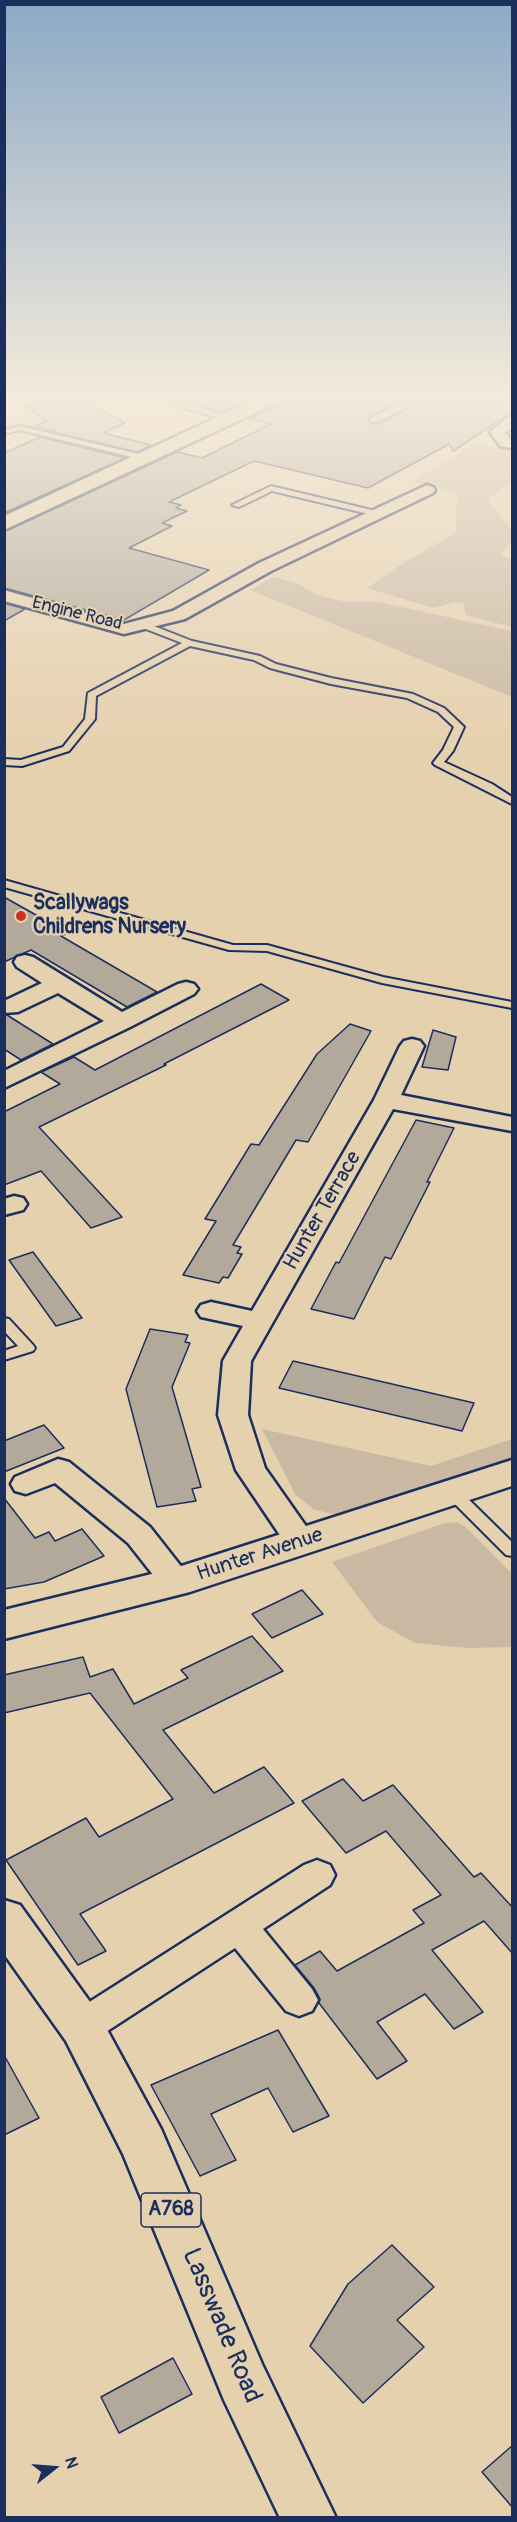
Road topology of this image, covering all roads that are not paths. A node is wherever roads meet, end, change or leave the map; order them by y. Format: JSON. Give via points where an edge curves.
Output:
{"nodes":[{"id":1,"x":26,"y":514,"type":"edge"},
{"id":2,"x":377,"y":514,"type":"edge"},
{"id":3,"x":4,"y":524,"type":"edge"},
{"id":4,"x":4,"y":595,"type":"edge"},
{"id":5,"x":141,"y":624,"type":"junction"},
{"id":6,"x":189,"y":644,"type":"junction"},
{"id":7,"x":4,"y":762,"type":"edge"},
{"id":8,"x":513,"y":801,"type":"edge"},
{"id":9,"x":4,"y":883,"type":"edge"},
{"id":10,"x":25,"y":962,"type":"dead end"},
{"id":11,"x":60,"y":983,"type":"junction"},
{"id":12,"x":186,"y":990,"type":"dead end"},
{"id":13,"x":513,"y":1005,"type":"edge"},
{"id":14,"x":10,"y":1007,"type":"dead end"},
{"id":15,"x":122,"y":1022,"type":"junction"},
{"id":16,"x":412,"y":1046,"type":"dead end"},
{"id":17,"x":4,"y":1081,"type":"edge"},
{"id":18,"x":386,"y":1100,"type":"junction"},
{"id":19,"x":513,"y":1124,"type":"edge"},
{"id":20,"x":211,"y":1311,"type":"dead end"},
{"id":21,"x":260,"y":1321,"type":"junction"},
{"id":22,"x":4,"y":1322,"type":"edge"},
{"id":23,"x":4,"y":1356,"type":"edge"},
{"id":24,"x":513,"y":1473,"type":"edge"},
{"id":25,"x":26,"y":1484,"type":"dead end"},
{"id":26,"x":453,"y":1493,"type":"junction"},
{"id":27,"x":301,"y":1542,"type":"junction"},
{"id":28,"x":513,"y":1551,"type":"edge"},
{"id":29,"x":176,"y":1582,"type":"junction"},
{"id":30,"x":4,"y":1625,"type":"edge"},
{"id":31,"x":318,"y":1875,"type":"dead end"},
{"id":32,"x":4,"y":1918,"type":"edge"},
{"id":33,"x":238,"y":1925,"type":"junction"},
{"id":34,"x":299,"y":2000,"type":"dead end"},
{"id":35,"x":82,"y":2027,"type":"junction"},
{"id":36,"x":309,"y":2517,"type":"edge"}],
"edges":[{"from":1,"to":3,"type":"main road"},
{"from":2,"to":5,"type":"street","name":"Engine Road","via":[[179,615]]},
{"from":4,"to":5,"type":"street","name":"Engine Road","via":[[124,629]]},
{"from":5,"to":6,"type":"lane"},
{"from":6,"to":7,"type":"lane","via":[[91,695],[90,719],[66,749],[22,763]]},
{"from":6,"to":8,"type":"lane","via":[[257,658],[331,681],[410,696],[441,710],[459,727],[438,763]]},
{"from":9,"to":13,"type":"lane","via":[[233,948],[267,948],[382,980]]},
{"from":10,"to":11,"type":"street"},
{"from":11,"to":14,"type":"street"},
{"from":11,"to":15,"type":"street"},
{"from":12,"to":15,"type":"street"},
{"from":15,"to":17,"type":"street"},
{"from":16,"to":18,"type":"street","name":"Hunter Terrace"},
{"from":18,"to":19,"type":"street"},
{"from":18,"to":21,"type":"street","name":"Hunter Terrace"},
{"from":20,"to":21,"type":"street"},
{"from":21,"to":27,"type":"street","name":"Hunter Terrace","via":[[237,1361],[233,1415],[251,1470]]},
{"from":22,"to":23,"type":"lane","via":[[28,1348]]},
{"from":24,"to":26,"type":"main road","name":"Hunter Avenue"},
{"from":25,"to":29,"type":"street","via":[[58,1469],[139,1535]]},
{"from":26,"to":27,"type":"main road","name":"Hunter Avenue"},
{"from":26,"to":28,"type":"lane"},
{"from":27,"to":29,"type":"main road","name":"Hunter Avenue"},
{"from":29,"to":30,"type":"main road","name":"Hunter Avenue"},
{"from":31,"to":33,"type":"street"},
{"from":32,"to":35,"type":"main road","name":"Lasswade Road","number":"A768"},
{"from":33,"to":34,"type":"street"},
{"from":33,"to":35,"type":"street"},
{"from":35,"to":36,"type":"main road","name":"Lasswade Road","number":"A768","via":[[144,2145],[243,2382]]}]}
